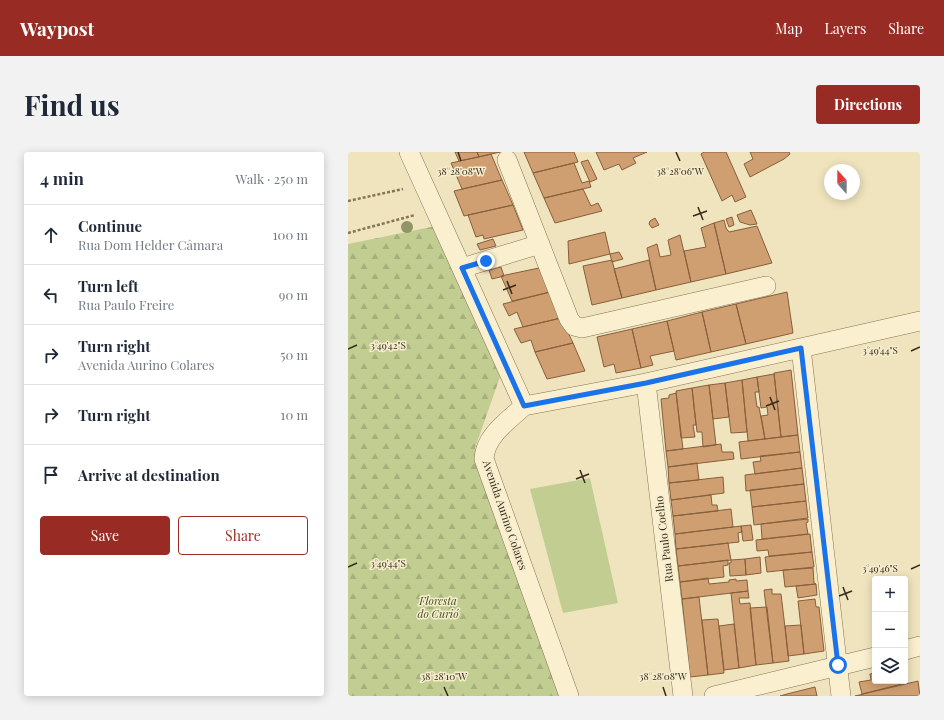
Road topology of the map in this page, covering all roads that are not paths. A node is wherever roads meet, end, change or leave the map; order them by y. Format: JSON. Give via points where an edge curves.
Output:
{"nodes":[{"id":1,"x":409,"y":152,"type":"edge"},
{"id":2,"x":507,"y":160,"type":"dead end"},
{"id":3,"x":540,"y":244,"type":"junction"},
{"id":4,"x":462,"y":268,"type":"junction"},
{"id":5,"x":766,"y":286,"type":"dead end"},
{"id":6,"x":920,"y":321,"type":"edge"},
{"id":7,"x":801,"y":348,"type":"junction"},
{"id":8,"x":646,"y":383,"type":"junction"},
{"id":9,"x":524,"y":406,"type":"junction"},
{"id":10,"x":920,"y":646,"type":"edge"},
{"id":11,"x":908,"y":649,"type":"edge"},
{"id":12,"x":872,"y":658,"type":"edge"},
{"id":13,"x":838,"y":665,"type":"junction"},
{"id":14,"x":569,"y":696,"type":"edge"},
{"id":15,"x":683,"y":696,"type":"edge"},
{"id":16,"x":714,"y":696,"type":"edge"},
{"id":17,"x":841,"y":696,"type":"edge"}],
"edges":[{"from":1,"to":4,"type":"street"},
{"from":2,"to":3,"type":"street"},
{"from":3,"to":4,"type":"street"},
{"from":3,"to":5,"type":"street","via":[[569,319],[574,326],[582,328]]},
{"from":4,"to":9,"type":"street"},
{"from":6,"to":7,"type":"street"},
{"from":7,"to":8,"type":"street"},
{"from":7,"to":13,"type":"street"},
{"from":8,"to":9,"type":"street"},
{"from":8,"to":15,"type":"street","name":"Rua Paulo Coelho"},
{"from":9,"to":14,"type":"street","name":"Avenida Aurino Colares","via":[[495,433],[486,448],[484,460]]},
{"from":10,"to":11,"type":"street"},
{"from":12,"to":13,"type":"street"},
{"from":13,"to":16,"type":"street"},
{"from":13,"to":17,"type":"street"}]}
